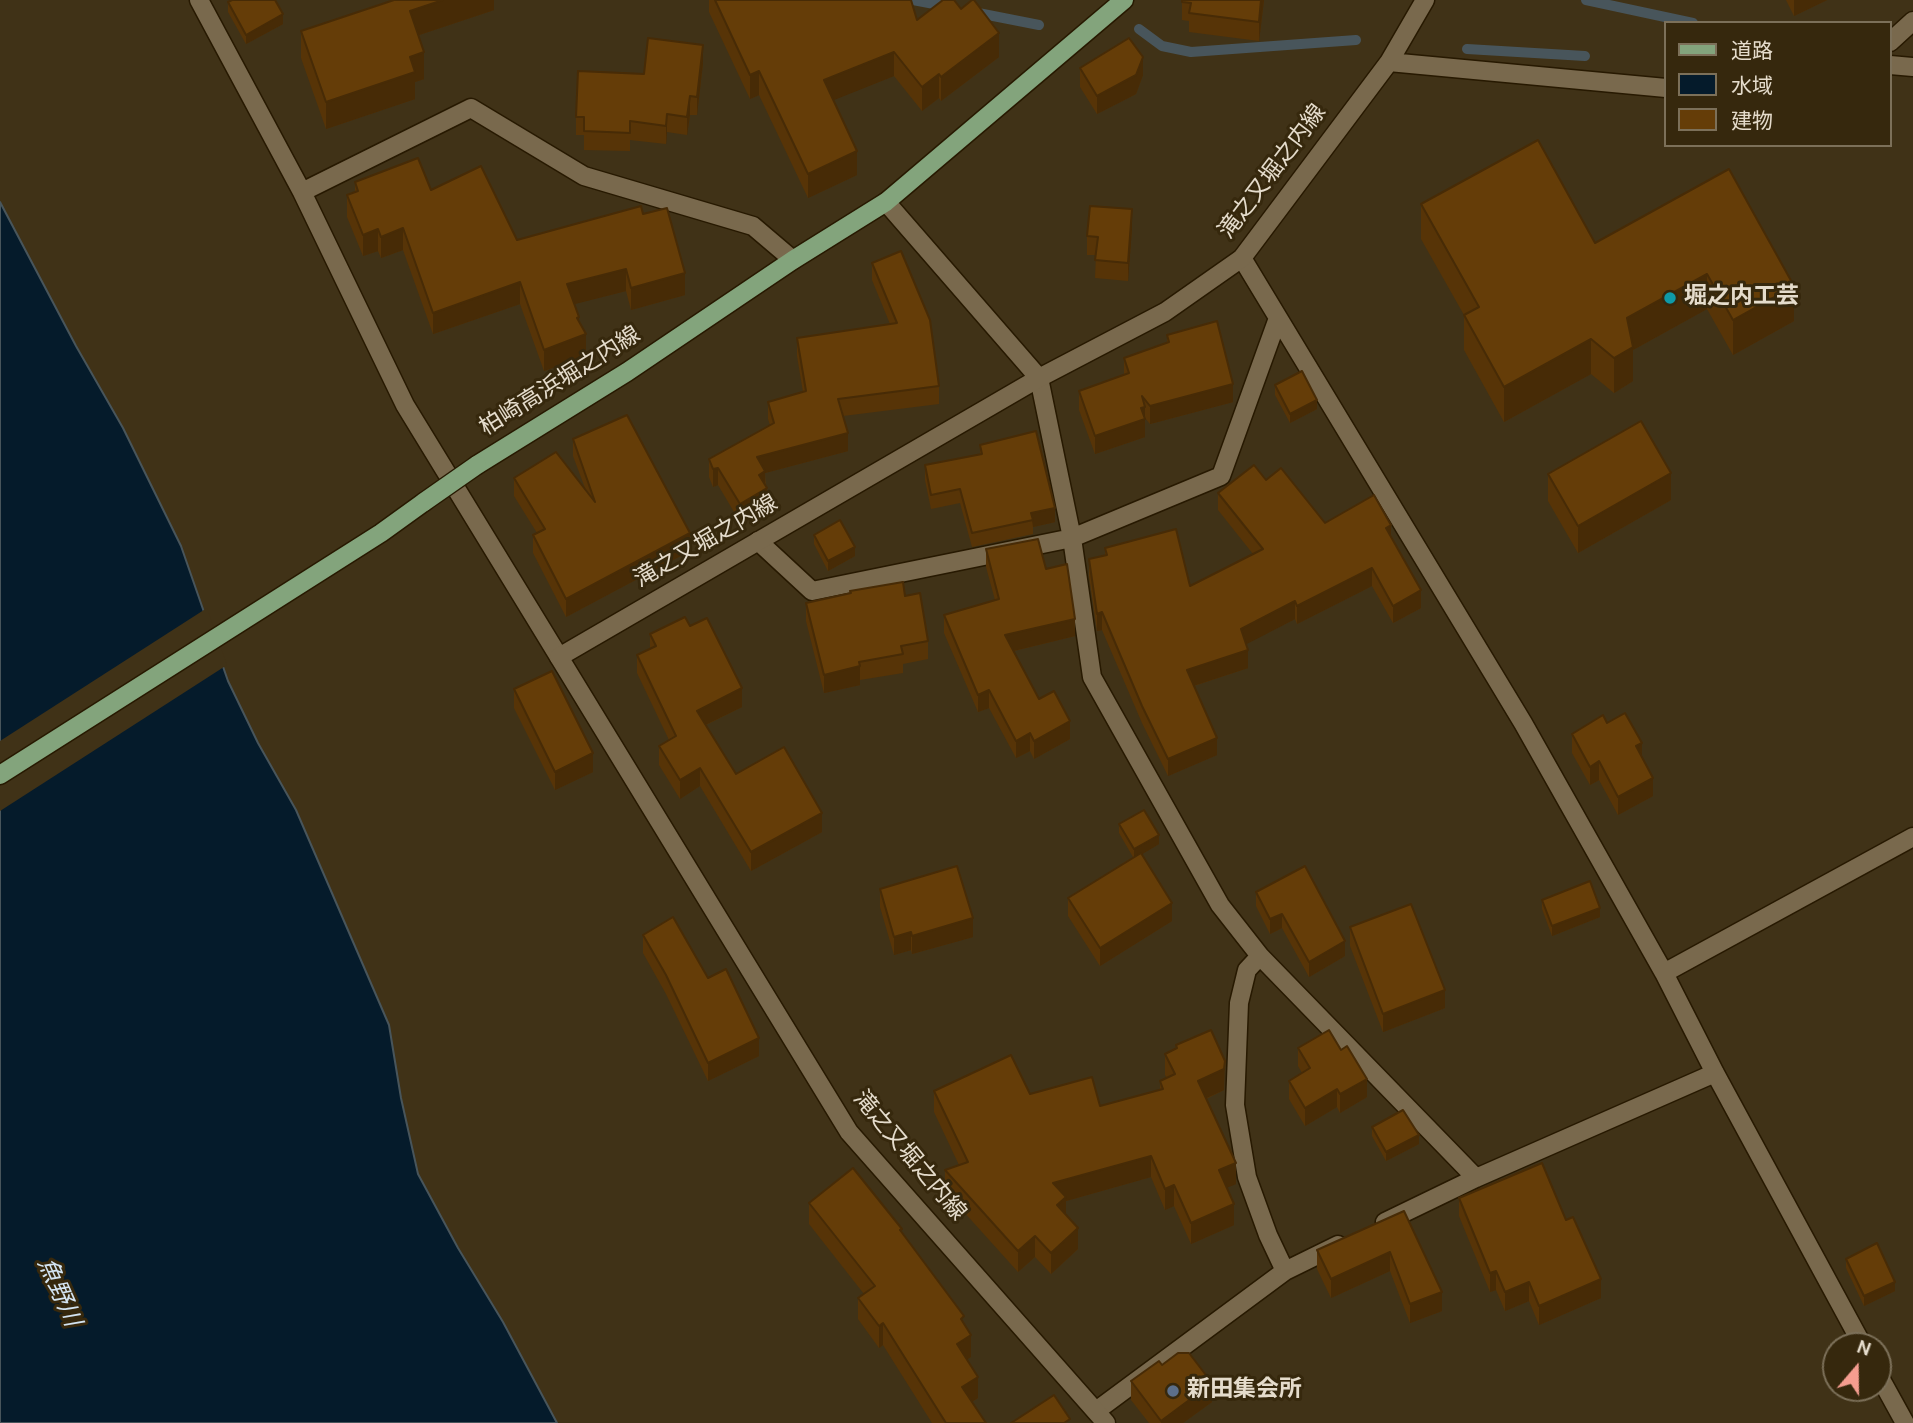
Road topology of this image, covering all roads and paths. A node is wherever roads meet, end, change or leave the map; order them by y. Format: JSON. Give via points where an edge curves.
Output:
{"nodes":[{"id":1,"x":198,"y":0,"type":"edge"},
{"id":2,"x":1124,"y":0,"type":"edge"},
{"id":3,"x":1425,"y":0,"type":"edge"},
{"id":4,"x":1913,"y":21,"type":"edge"},
{"id":5,"x":1892,"y":40,"type":"edge"},
{"id":6,"x":1389,"y":62,"type":"junction"},
{"id":7,"x":1892,"y":65,"type":"edge"},
{"id":8,"x":1913,"y":66,"type":"edge"},
{"id":9,"x":1664,"y":88,"type":"edge"},
{"id":10,"x":302,"y":192,"type":"junction"},
{"id":11,"x":886,"y":202,"type":"junction"},
{"id":12,"x":1242,"y":258,"type":"junction"},
{"id":13,"x":793,"y":260,"type":"junction"},
{"id":14,"x":1278,"y":318,"type":"junction"},
{"id":15,"x":1039,"y":378,"type":"junction"},
{"id":16,"x":1072,"y":538,"type":"junction"},
{"id":17,"x":758,"y":541,"type":"junction"},
{"id":18,"x":559,"y":657,"type":"junction"},
{"id":19,"x":0,"y":775,"type":"edge"},
{"id":20,"x":1913,"y":837,"type":"edge"},
{"id":21,"x":1260,"y":956,"type":"junction"},
{"id":22,"x":1664,"y":974,"type":"junction"},
{"id":23,"x":1715,"y":1073,"type":"junction"},
{"id":24,"x":1476,"y":1178,"type":"junction"},
{"id":25,"x":1285,"y":1271,"type":"junction"},
{"id":26,"x":1855,"y":1332,"type":"edge"},
{"id":27,"x":1892,"y":1399,"type":"edge"},
{"id":28,"x":1101,"y":1417,"type":"edge"},
{"id":29,"x":1905,"y":1423,"type":"edge"}],
"edges":[{"from":1,"to":10,"type":"street"},
{"from":2,"to":11,"type":"main road","name":"柏崎高浜堀之内線"},
{"from":3,"to":6,"type":"street","name":"滝之又堀之内線"},
{"from":4,"to":5,"type":"street"},
{"from":6,"to":9,"type":"street"},
{"from":6,"to":12,"type":"street","name":"滝之又堀之内線"},
{"from":7,"to":8,"type":"street"},
{"from":10,"to":13,"type":"street","via":[[471,108],[584,176],[752,226]]},
{"from":10,"to":18,"type":"street","via":[[405,405]]},
{"from":11,"to":13,"type":"main road","name":"柏崎高浜堀之内線"},
{"from":11,"to":15,"type":"street"},
{"from":12,"to":14,"type":"street"},
{"from":12,"to":15,"type":"street","name":"滝之又堀之内線","via":[[1165,312]]},
{"from":13,"to":19,"type":"main road","name":"柏崎高浜堀之内線","bridge":true,"via":[[364,543]]},
{"from":14,"to":16,"type":"street","via":[[1221,476]]},
{"from":14,"to":22,"type":"street","via":[[1523,723]]},
{"from":15,"to":16,"type":"street"},
{"from":15,"to":17,"type":"street","name":"滝之又堀之内線"},
{"from":16,"to":17,"type":"street","via":[[812,591]]},
{"from":16,"to":21,"type":"street","via":[[1092,677],[1220,905]]},
{"from":17,"to":18,"type":"street","name":"滝之又堀之内線"},
{"from":18,"to":28,"type":"street","name":"滝之又堀之内線","via":[[849,1132]]},
{"from":20,"to":22,"type":"street"},
{"from":21,"to":24,"type":"street"},
{"from":21,"to":25,"type":"street","via":[[1247,971],[1239,1003],[1235,1105],[1247,1177]]},
{"from":22,"to":23,"type":"street"},
{"from":23,"to":24,"type":"street"},
{"from":23,"to":26,"type":"street"},
{"from":24,"to":25,"type":"street"},
{"from":25,"to":28,"type":"street"},
{"from":27,"to":29,"type":"street"}]}
